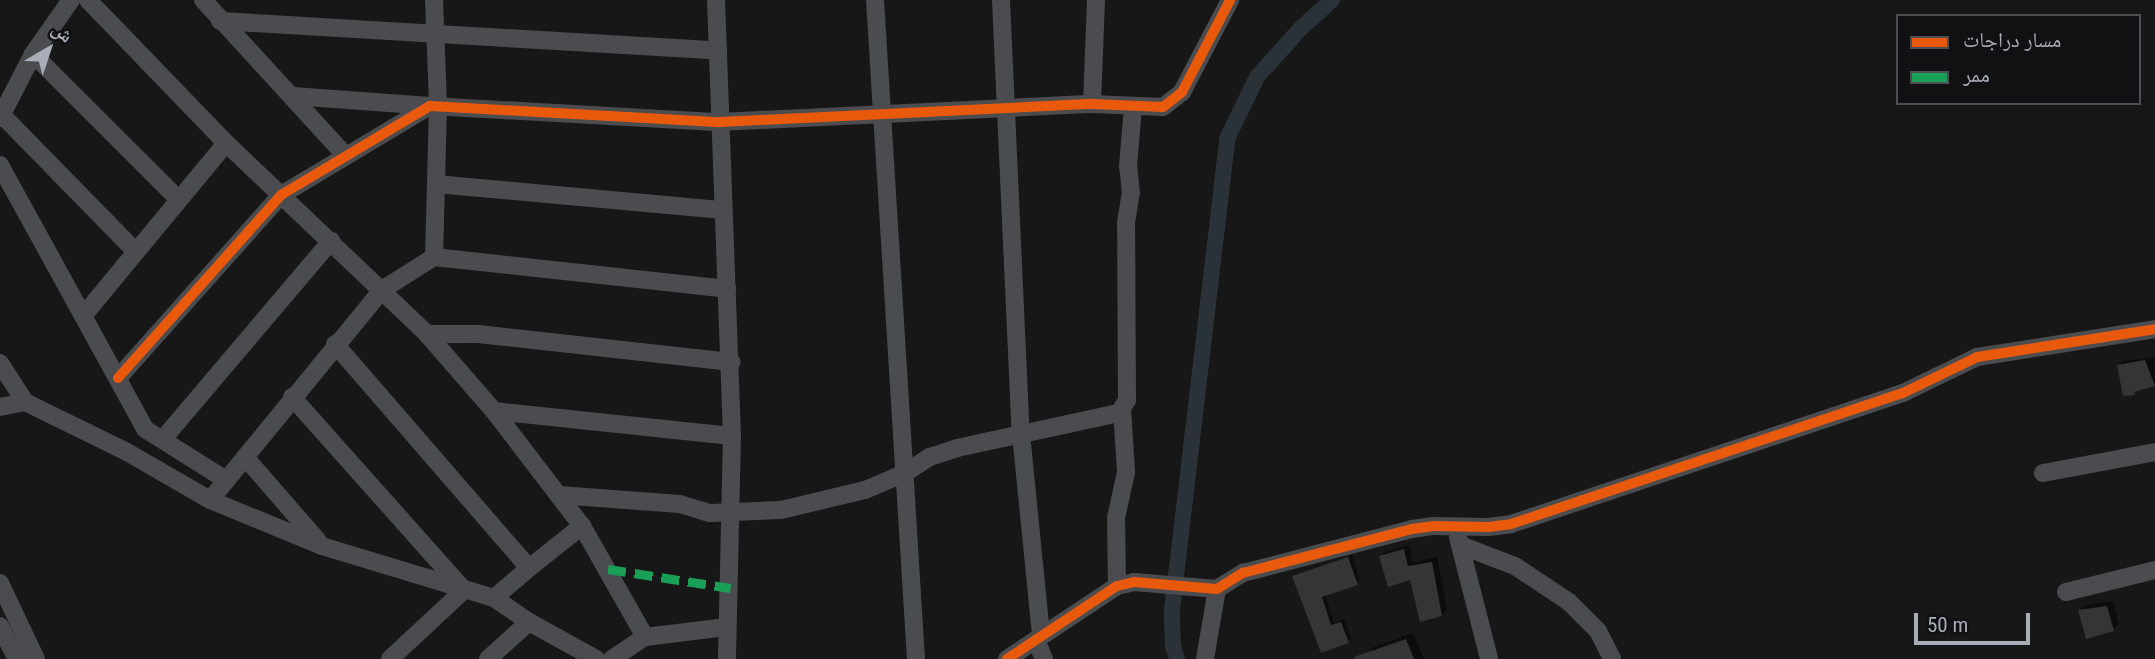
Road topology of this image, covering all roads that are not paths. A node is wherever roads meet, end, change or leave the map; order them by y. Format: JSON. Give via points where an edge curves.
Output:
{"nodes":[{"id":1,"x":71,"y":0,"type":"edge"},
{"id":2,"x":88,"y":0,"type":"edge"},
{"id":3,"x":203,"y":0,"type":"edge"},
{"id":4,"x":434,"y":0,"type":"edge"},
{"id":5,"x":716,"y":0,"type":"edge"},
{"id":6,"x":875,"y":0,"type":"edge"},
{"id":7,"x":1001,"y":0,"type":"edge"},
{"id":8,"x":1096,"y":0,"type":"edge"},
{"id":9,"x":1230,"y":0,"type":"edge"},
{"id":10,"x":220,"y":21,"type":"junction"},
{"id":11,"x":436,"y":36,"type":"junction"},
{"id":12,"x":718,"y":51,"type":"junction"},
{"id":13,"x":33,"y":54,"type":"junction"},
{"id":14,"x":293,"y":96,"type":"junction"},
{"id":15,"x":1093,"y":104,"type":"junction"},
{"id":16,"x":434,"y":106,"type":"junction"},
{"id":17,"x":1133,"y":106,"type":"junction"},
{"id":18,"x":1006,"y":108,"type":"junction"},
{"id":19,"x":883,"y":114,"type":"junction"},
{"id":20,"x":1,"y":117,"type":"edge"},
{"id":21,"x":720,"y":122,"type":"junction"},
{"id":22,"x":226,"y":143,"type":"junction"},
{"id":23,"x":345,"y":155,"type":"junction"},
{"id":24,"x":0,"y":164,"type":"edge"},
{"id":25,"x":436,"y":184,"type":"junction"},
{"id":26,"x":281,"y":195,"type":"junction"},
{"id":27,"x":179,"y":200,"type":"junction"},
{"id":28,"x":723,"y":210,"type":"junction"},
{"id":29,"x":331,"y":241,"type":"junction"},
{"id":30,"x":135,"y":251,"type":"junction"},
{"id":31,"x":434,"y":257,"type":"junction"},
{"id":32,"x":727,"y":289,"type":"junction"},
{"id":33,"x":382,"y":290,"type":"junction"},
{"id":34,"x":83,"y":316,"type":"junction"},
{"id":35,"x":2155,"y":329,"type":"edge"},
{"id":36,"x":427,"y":334,"type":"junction"},
{"id":37,"x":335,"y":344,"type":"junction"},
{"id":38,"x":731,"y":362,"type":"junction"},
{"id":39,"x":0,"y":363,"type":"edge"},
{"id":40,"x":118,"y":378,"type":"junction"},
{"id":41,"x":292,"y":397,"type":"junction"},
{"id":42,"x":25,"y":402,"type":"junction"},
{"id":43,"x":0,"y":407,"type":"edge"},
{"id":44,"x":1122,"y":410,"type":"junction"},
{"id":45,"x":494,"y":411,"type":"junction"},
{"id":46,"x":145,"y":429,"type":"junction"},
{"id":47,"x":1021,"y":435,"type":"junction"},
{"id":48,"x":732,"y":436,"type":"junction"},
{"id":49,"x":163,"y":439,"type":"junction"},
{"id":50,"x":127,"y":452,"type":"junction"},
{"id":51,"x":2155,"y":452,"type":"edge"},
{"id":52,"x":245,"y":457,"type":"junction"},
{"id":53,"x":905,"y":473,"type":"junction"},
{"id":54,"x":2043,"y":474,"type":"dead end"},
{"id":55,"x":226,"y":480,"type":"junction"},
{"id":56,"x":559,"y":495,"type":"junction"},
{"id":57,"x":211,"y":500,"type":"junction"},
{"id":58,"x":730,"y":514,"type":"junction"},
{"id":59,"x":1455,"y":525,"type":"junction"},
{"id":60,"x":582,"y":526,"type":"junction"},
{"id":61,"x":322,"y":545,"type":"junction"},
{"id":62,"x":1460,"y":545,"type":"junction"},
{"id":63,"x":529,"y":568,"type":"junction"},
{"id":64,"x":2155,"y":570,"type":"edge"},
{"id":65,"x":0,"y":583,"type":"edge"},
{"id":66,"x":1117,"y":586,"type":"junction"},
{"id":67,"x":1213,"y":589,"type":"junction"},
{"id":68,"x":464,"y":590,"type":"junction"},
{"id":69,"x":2066,"y":592,"type":"dead end"},
{"id":70,"x":494,"y":598,"type":"junction"},
{"id":71,"x":529,"y":622,"type":"junction"},
{"id":72,"x":0,"y":626,"type":"edge"},
{"id":73,"x":727,"y":627,"type":"junction"},
{"id":74,"x":645,"y":637,"type":"junction"},
{"id":75,"x":1039,"y":638,"type":"junction"},
{"id":76,"x":9,"y":650,"type":"edge"},
{"id":77,"x":36,"y":659,"type":"edge"},
{"id":78,"x":390,"y":659,"type":"edge"},
{"id":79,"x":488,"y":659,"type":"edge"},
{"id":80,"x":596,"y":659,"type":"edge"},
{"id":81,"x":612,"y":659,"type":"edge"},
{"id":82,"x":727,"y":659,"type":"edge"},
{"id":83,"x":916,"y":659,"type":"edge"},
{"id":84,"x":1007,"y":659,"type":"edge"},
{"id":85,"x":1044,"y":659,"type":"edge"},
{"id":86,"x":1205,"y":659,"type":"edge"},
{"id":87,"x":1489,"y":659,"type":"edge"},
{"id":88,"x":1612,"y":659,"type":"edge"}],
"edges":[{"from":1,"to":13,"type":"street"},
{"from":2,"to":22,"type":"street"},
{"from":3,"to":10,"type":"street"},
{"from":4,"to":11,"type":"street"},
{"from":5,"to":12,"type":"street"},
{"from":6,"to":19,"type":"street"},
{"from":7,"to":18,"type":"street"},
{"from":8,"to":15,"type":"street"},
{"from":9,"to":17,"type":"street","via":[[1175,100],[1163,107]]},
{"from":10,"to":11,"type":"street"},
{"from":10,"to":14,"type":"street"},
{"from":11,"to":12,"type":"street"},
{"from":11,"to":16,"type":"street"},
{"from":12,"to":21,"type":"street"},
{"from":13,"to":20,"type":"street"},
{"from":13,"to":27,"type":"street"},
{"from":14,"to":16,"type":"street"},
{"from":14,"to":23,"type":"street"},
{"from":15,"to":17,"type":"street"},
{"from":15,"to":18,"type":"street"},
{"from":16,"to":21,"type":"street"},
{"from":16,"to":23,"type":"street"},
{"from":16,"to":25,"type":"street"},
{"from":17,"to":44,"type":"street","via":[[1126,223],[1126,400]]},
{"from":18,"to":19,"type":"street"},
{"from":18,"to":47,"type":"street"},
{"from":19,"to":21,"type":"street"},
{"from":19,"to":53,"type":"street"},
{"from":20,"to":30,"type":"street"},
{"from":21,"to":28,"type":"street"},
{"from":22,"to":26,"type":"street"},
{"from":22,"to":27,"type":"street"},
{"from":23,"to":26,"type":"street"},
{"from":24,"to":34,"type":"street"},
{"from":25,"to":28,"type":"street"},
{"from":25,"to":31,"type":"street"},
{"from":26,"to":29,"type":"street"},
{"from":26,"to":40,"type":"street"},
{"from":27,"to":30,"type":"street"},
{"from":28,"to":32,"type":"street"},
{"from":29,"to":33,"type":"street"},
{"from":29,"to":49,"type":"street"},
{"from":30,"to":34,"type":"street"},
{"from":31,"to":32,"type":"street"},
{"from":31,"to":33,"type":"street"},
{"from":32,"to":38,"type":"street"},
{"from":33,"to":36,"type":"street"},
{"from":33,"to":37,"type":"street"},
{"from":34,"to":40,"type":"street"},
{"from":35,"to":59,"type":"street","via":[[1977,357],[1903,393],[1511,524]]},
{"from":36,"to":38,"type":"street","via":[[478,334]]},
{"from":36,"to":45,"type":"street"},
{"from":37,"to":41,"type":"street"},
{"from":37,"to":63,"type":"street"},
{"from":38,"to":48,"type":"street"},
{"from":39,"to":42,"type":"street"},
{"from":40,"to":46,"type":"street"},
{"from":41,"to":52,"type":"street"},
{"from":41,"to":68,"type":"street"},
{"from":42,"to":43,"type":"street"},
{"from":42,"to":50,"type":"street"},
{"from":44,"to":47,"type":"street"},
{"from":44,"to":66,"type":"street","via":[[1126,472],[1115,518]]},
{"from":45,"to":48,"type":"street"},
{"from":45,"to":56,"type":"street"},
{"from":46,"to":49,"type":"street"},
{"from":46,"to":50,"type":"street"},
{"from":47,"to":53,"type":"street","via":[[938,454]]},
{"from":47,"to":75,"type":"street"},
{"from":48,"to":58,"type":"street"},
{"from":49,"to":55,"type":"street"},
{"from":50,"to":57,"type":"street"},
{"from":51,"to":54,"type":"street"},
{"from":52,"to":55,"type":"street"},
{"from":52,"to":61,"type":"street"},
{"from":53,"to":58,"type":"street","via":[[822,501]]},
{"from":53,"to":83,"type":"street"},
{"from":55,"to":57,"type":"street"},
{"from":56,"to":58,"type":"street","via":[[680,504],[697,511]]},
{"from":56,"to":60,"type":"street"},
{"from":57,"to":61,"type":"street"},
{"from":58,"to":73,"type":"street"},
{"from":59,"to":62,"type":"street"},
{"from":59,"to":67,"type":"street","via":[[1412,529],[1346,545],[1243,573]]},
{"from":60,"to":63,"type":"street"},
{"from":60,"to":74,"type":"street"},
{"from":61,"to":68,"type":"street"},
{"from":62,"to":87,"type":"street"},
{"from":62,"to":88,"type":"street","via":[[1515,566],[1569,602],[1598,631]]},
{"from":63,"to":70,"type":"street"},
{"from":64,"to":69,"type":"street"},
{"from":65,"to":77,"type":"street"},
{"from":66,"to":67,"type":"street","via":[[1151,583]]},
{"from":66,"to":75,"type":"street"},
{"from":67,"to":86,"type":"street"},
{"from":68,"to":70,"type":"street"},
{"from":68,"to":78,"type":"street"},
{"from":70,"to":71,"type":"street"},
{"from":71,"to":79,"type":"street"},
{"from":71,"to":80,"type":"street"},
{"from":72,"to":76,"type":"street"},
{"from":73,"to":74,"type":"street"},
{"from":73,"to":82,"type":"street"},
{"from":74,"to":81,"type":"street"},
{"from":75,"to":84,"type":"street"},
{"from":75,"to":85,"type":"street"}]}
